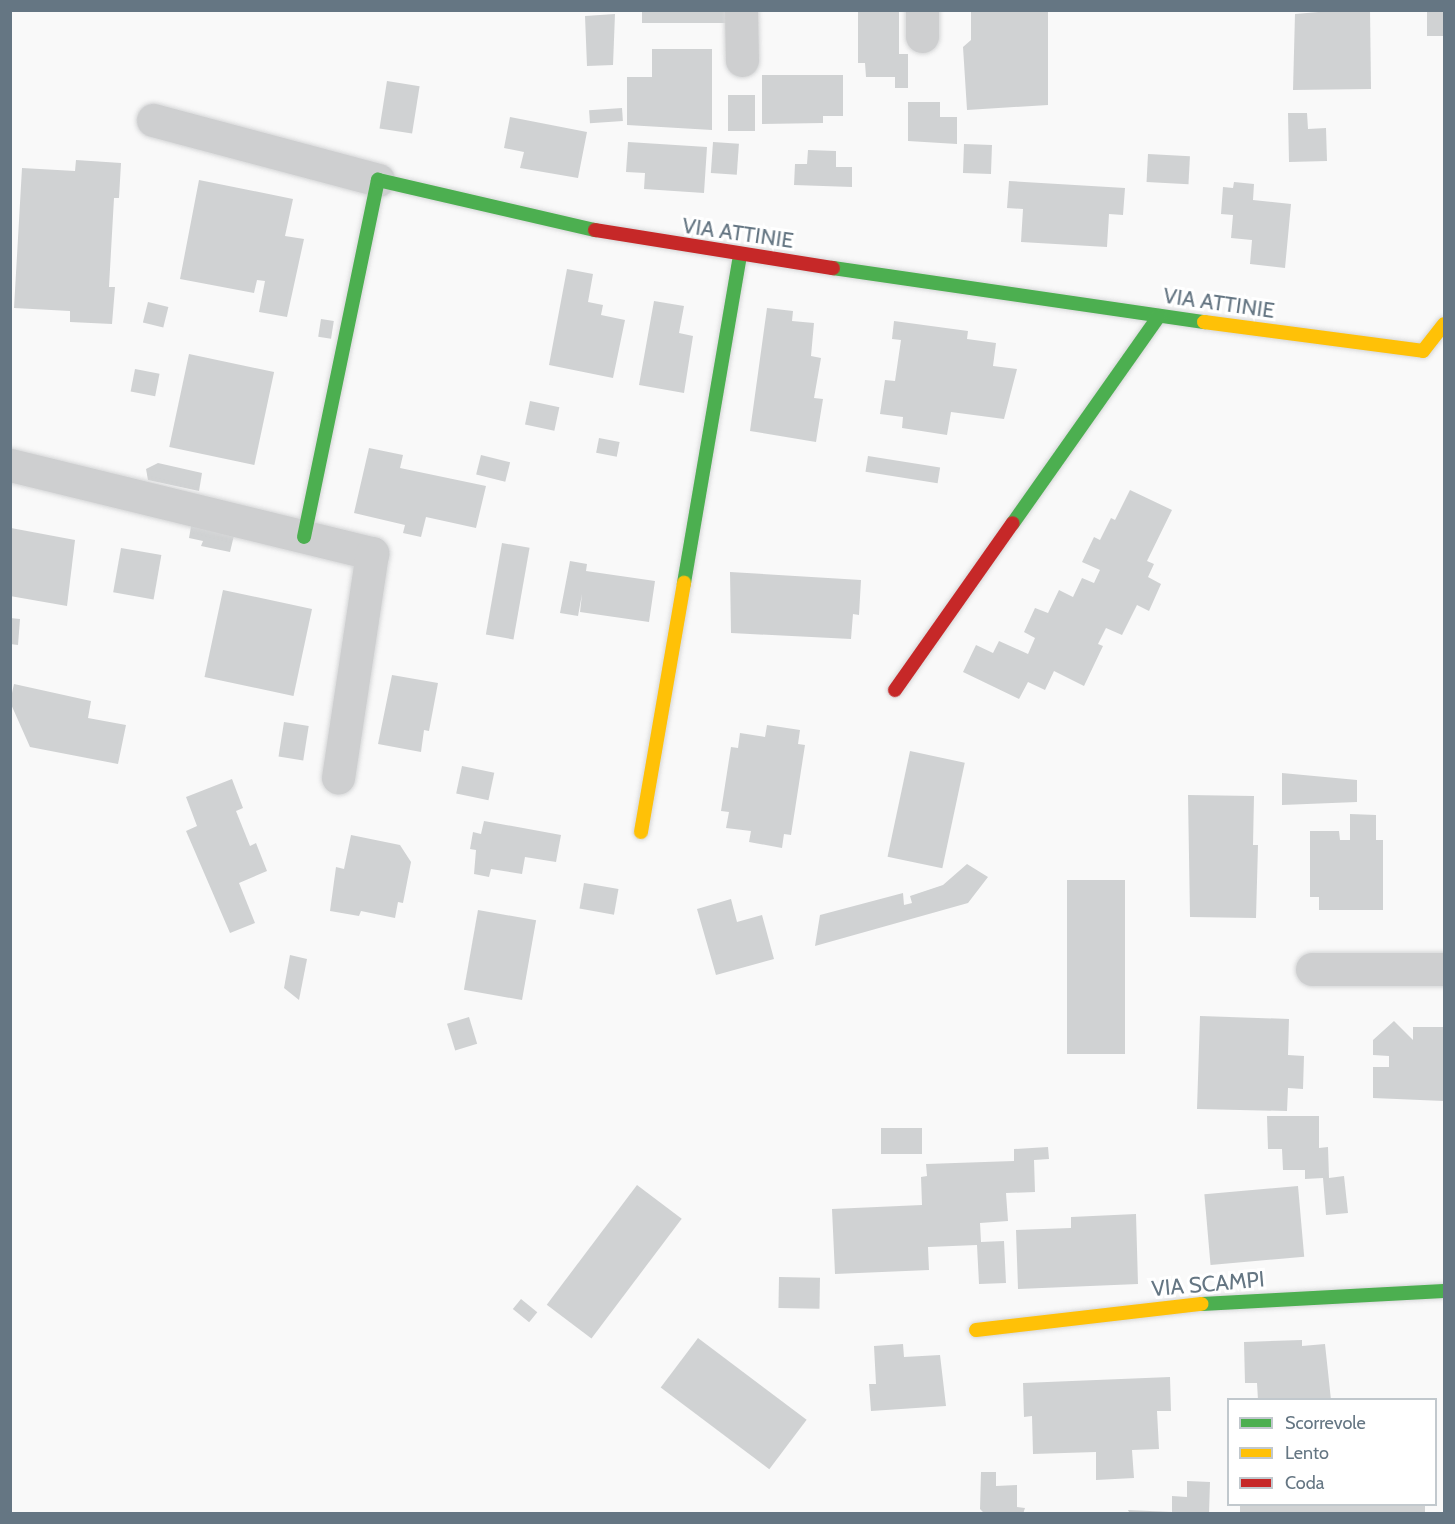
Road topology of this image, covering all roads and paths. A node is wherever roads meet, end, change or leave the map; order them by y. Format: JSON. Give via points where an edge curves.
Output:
{"nodes":[{"id":1,"x":741,"y":10,"type":"edge"},
{"id":2,"x":742,"y":60,"type":"dead end"},
{"id":3,"x":153,"y":120,"type":"dead end"},
{"id":4,"x":378,"y":180,"type":"junction"},
{"id":5,"x":740,"y":254,"type":"junction"},
{"id":6,"x":1159,"y":316,"type":"junction"},
{"id":7,"x":1444,"y":324,"type":"edge"},
{"id":8,"x":10,"y":465,"type":"edge"},
{"id":9,"x":304,"y":537,"type":"junction"},
{"id":10,"x":895,"y":690,"type":"dead end"},
{"id":11,"x":338,"y":777,"type":"dead end"},
{"id":12,"x":641,"y":832,"type":"dead end"},
{"id":13,"x":1312,"y":969,"type":"dead end"},
{"id":14,"x":1444,"y":969,"type":"edge"},
{"id":15,"x":1444,"y":1290,"type":"edge"},
{"id":16,"x":976,"y":1330,"type":"dead end"}],
"edges":[{"from":1,"to":2,"type":"street"},
{"from":3,"to":4,"type":"street"},
{"from":4,"to":5,"type":"street","name":"VIA ATTINIE","via":[[627,237]]},
{"from":4,"to":9,"type":"street"},
{"from":5,"to":6,"type":"street","name":"VIA ATTINIE"},
{"from":5,"to":12,"type":"street"},
{"from":6,"to":7,"type":"street","name":"VIA ATTINIE","via":[[1423,351]]},
{"from":6,"to":10,"type":"street"},
{"from":8,"to":9,"type":"street"},
{"from":9,"to":11,"type":"street","via":[[372,553]]},
{"from":13,"to":14,"type":"street"},
{"from":15,"to":16,"type":"street","name":"VIA SCAMPI","via":[[1224,1301]]}]}
